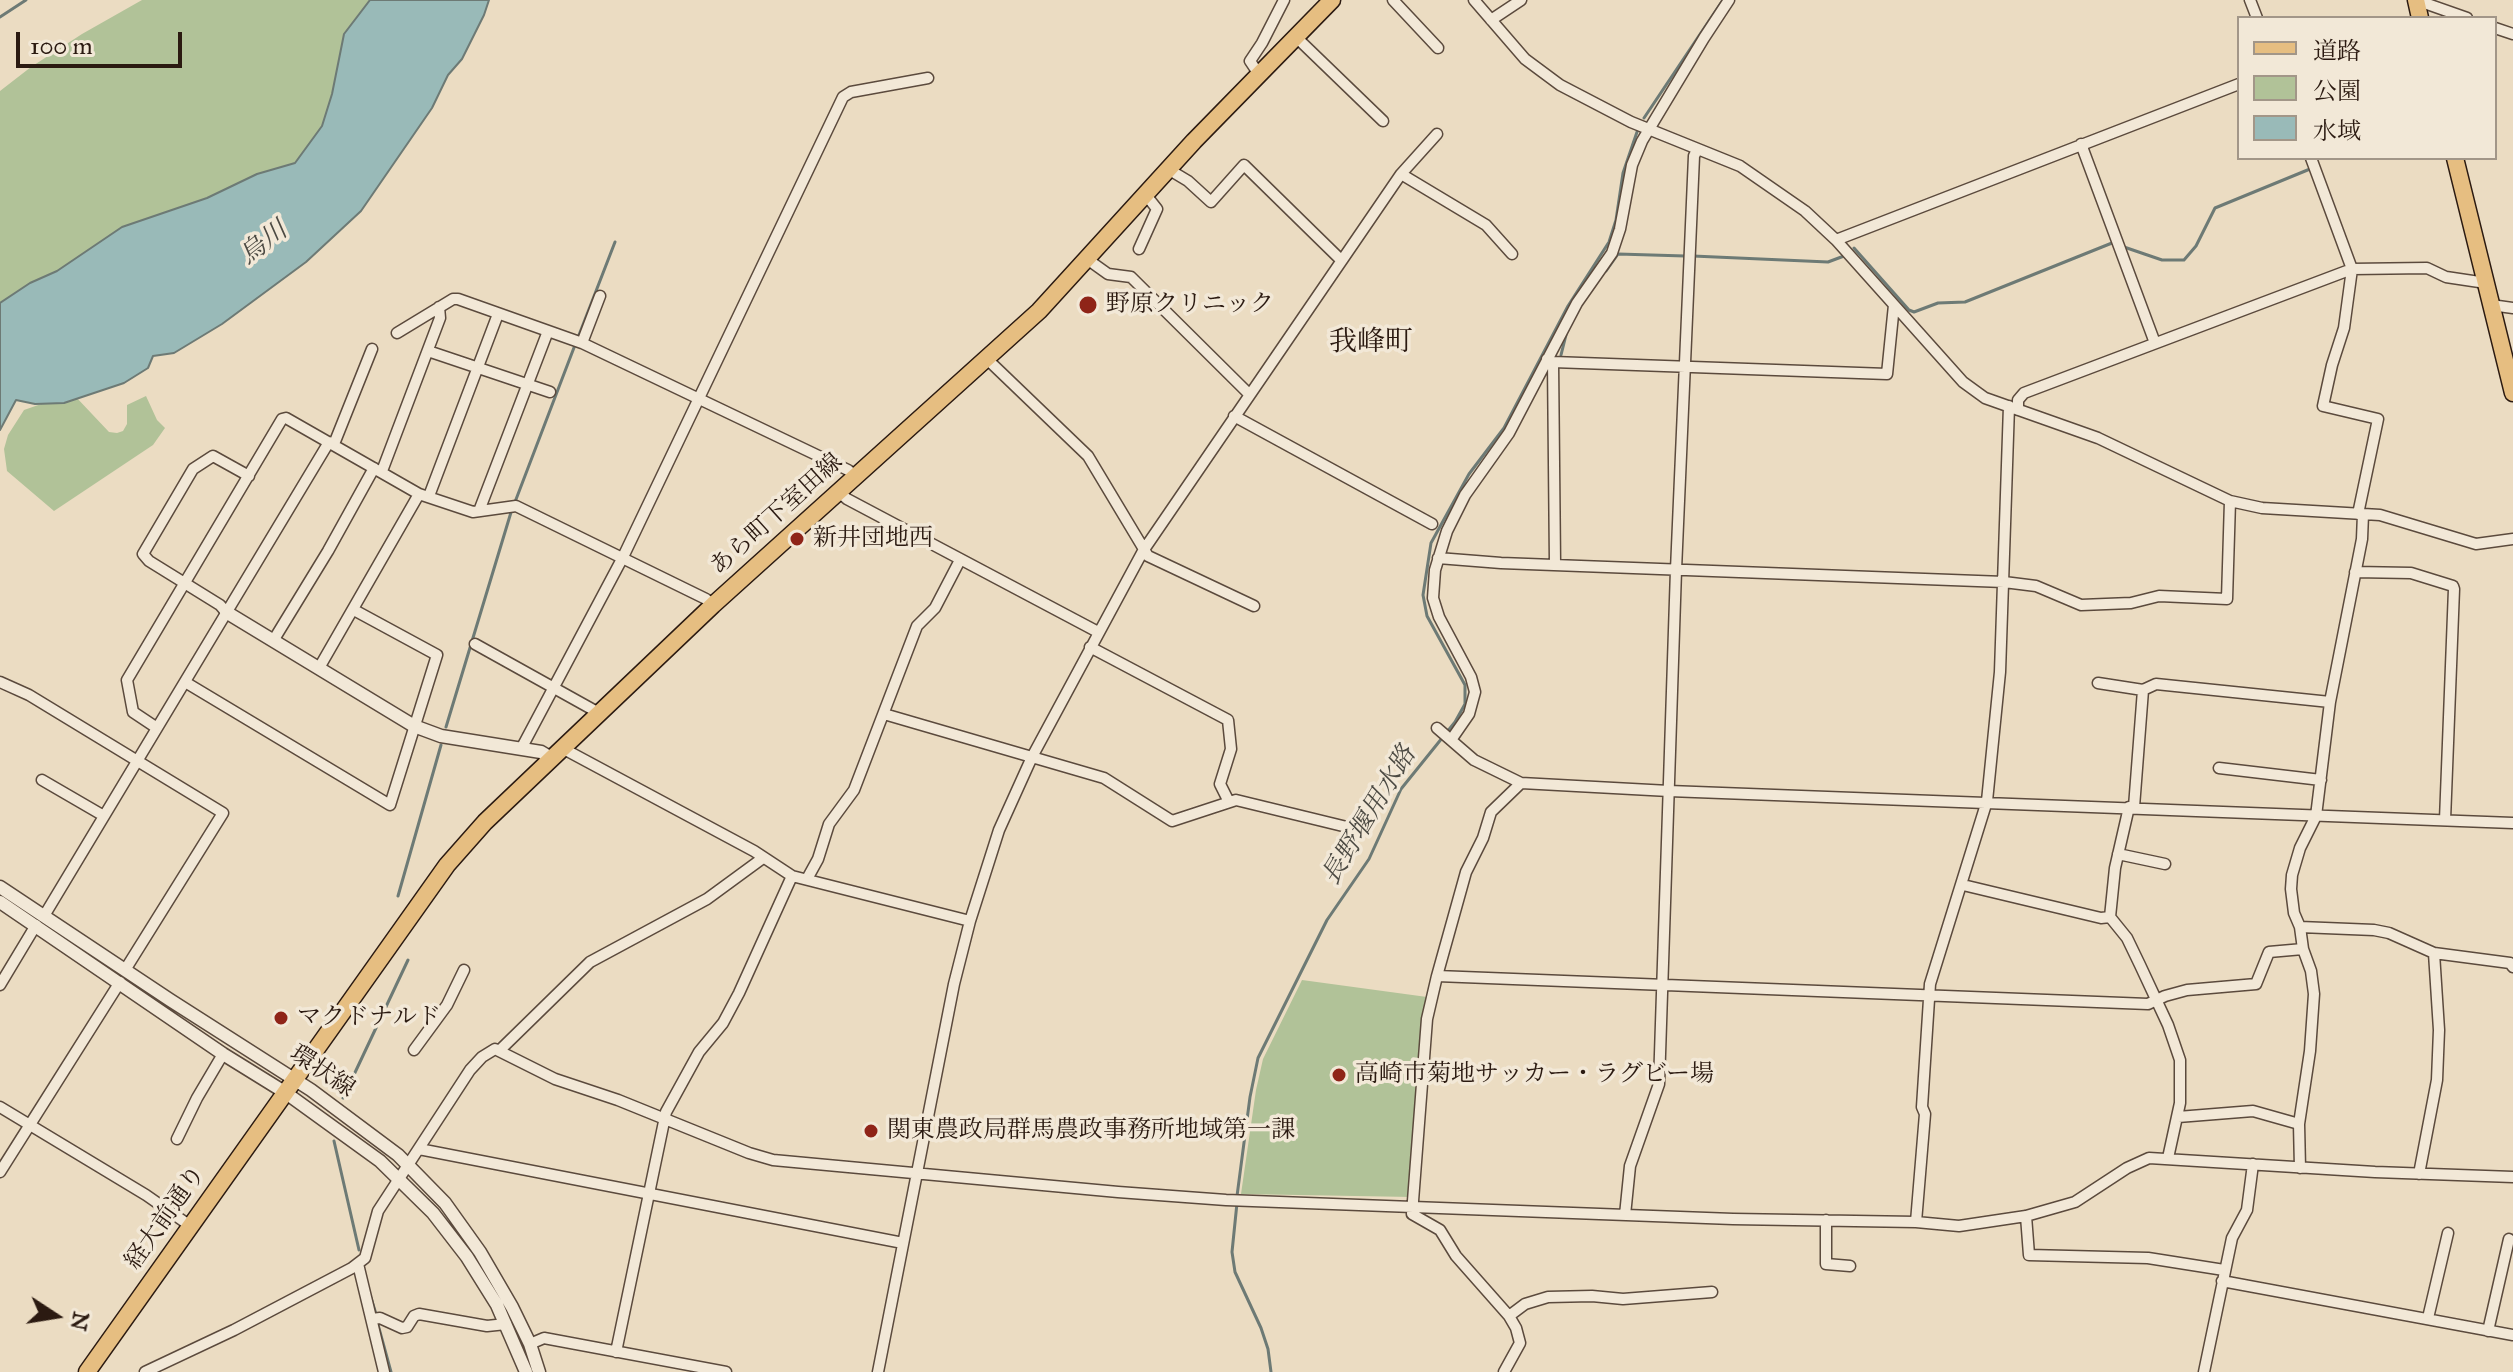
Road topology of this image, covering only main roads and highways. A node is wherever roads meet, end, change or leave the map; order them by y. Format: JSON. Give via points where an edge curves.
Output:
{"nodes":[{"id":1,"x":1332,"y":0,"type":"edge"},
{"id":2,"x":2455,"y":160,"type":"edge"},
{"id":3,"x":2513,"y":393,"type":"edge"},
{"id":4,"x":290,"y":1086,"type":"joint"},
{"id":5,"x":87,"y":1372,"type":"edge"}],
"edges":[{"from":1,"to":4,"type":"main road","name":"あら町下室田線","via":[[1039,311],[713,605],[485,822],[447,865]]},
{"from":2,"to":3,"type":"main road"},
{"from":4,"to":5,"type":"main road","name":"経大前通り"}]}
